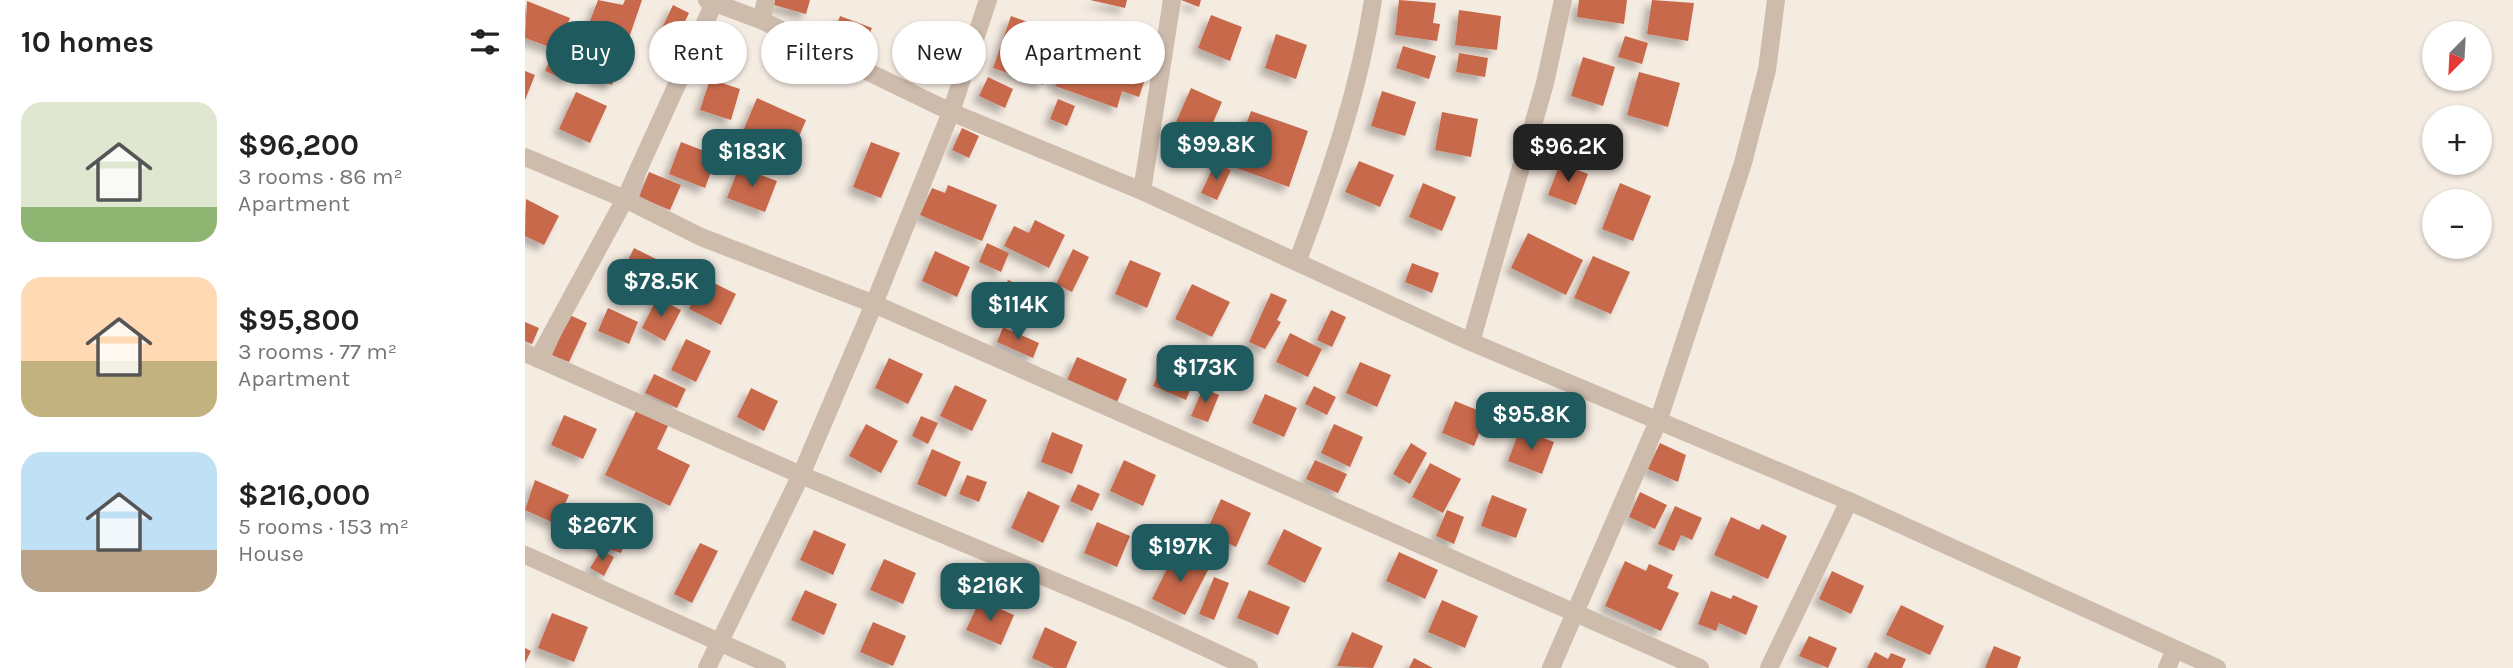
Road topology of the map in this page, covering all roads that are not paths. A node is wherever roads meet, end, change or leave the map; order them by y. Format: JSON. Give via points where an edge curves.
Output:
{"nodes":[{"id":1,"x":766,"y":0,"type":"edge"},
{"id":2,"x":988,"y":0,"type":"edge"},
{"id":3,"x":1172,"y":0,"type":"edge"},
{"id":4,"x":1563,"y":0,"type":"edge"},
{"id":5,"x":1776,"y":0,"type":"edge"},
{"id":6,"x":710,"y":1,"type":"edge"},
{"id":7,"x":1368,"y":1,"type":"edge"},
{"id":8,"x":761,"y":20,"type":"junction"},
{"id":9,"x":951,"y":112,"type":"junction"},
{"id":10,"x":525,"y":157,"type":"edge"},
{"id":11,"x":1142,"y":191,"type":"junction"},
{"id":12,"x":625,"y":199,"type":"junction"},
{"id":13,"x":1298,"y":261,"type":"junction"},
{"id":14,"x":874,"y":304,"type":"junction"},
{"id":15,"x":1471,"y":342,"type":"junction"},
{"id":16,"x":532,"y":356,"type":"edge"},
{"id":17,"x":1659,"y":419,"type":"junction"},
{"id":18,"x":801,"y":475,"type":"junction"},
{"id":19,"x":1850,"y":501,"type":"junction"},
{"id":20,"x":525,"y":555,"type":"edge"},
{"id":21,"x":1576,"y":612,"type":"junction"},
{"id":22,"x":719,"y":644,"type":"junction"},
{"id":23,"x":2175,"y":649,"type":"junction"},
{"id":24,"x":707,"y":668,"type":"edge"},
{"id":25,"x":777,"y":668,"type":"edge"},
{"id":26,"x":1249,"y":668,"type":"edge"},
{"id":27,"x":1551,"y":668,"type":"edge"},
{"id":28,"x":1700,"y":668,"type":"edge"},
{"id":29,"x":1769,"y":668,"type":"edge"},
{"id":30,"x":2167,"y":668,"type":"edge"},
{"id":31,"x":2217,"y":668,"type":"edge"}],
"edges":[{"from":1,"to":8,"type":"street"},
{"from":2,"to":9,"type":"street"},
{"from":3,"to":11,"type":"street"},
{"from":4,"to":15,"type":"street","via":[[1545,83]]},
{"from":5,"to":17,"type":"street","via":[[1767,70],[1743,163]]},
{"from":6,"to":8,"type":"street"},
{"from":6,"to":12,"type":"street"},
{"from":7,"to":13,"type":"street","via":[[1361,70]]},
{"from":8,"to":9,"type":"street"},
{"from":9,"to":11,"type":"street"},
{"from":9,"to":14,"type":"street"},
{"from":10,"to":12,"type":"street"},
{"from":11,"to":13,"type":"street"},
{"from":12,"to":14,"type":"street","via":[[701,237]]},
{"from":12,"to":16,"type":"street"},
{"from":13,"to":15,"type":"street"},
{"from":14,"to":18,"type":"street"},
{"from":14,"to":21,"type":"street"},
{"from":15,"to":17,"type":"street"},
{"from":16,"to":18,"type":"street"},
{"from":17,"to":19,"type":"street"},
{"from":17,"to":21,"type":"street"},
{"from":18,"to":22,"type":"street"},
{"from":18,"to":26,"type":"street","via":[[1133,614]]},
{"from":19,"to":23,"type":"street"},
{"from":19,"to":29,"type":"street"},
{"from":20,"to":22,"type":"street"},
{"from":21,"to":27,"type":"street"},
{"from":21,"to":28,"type":"street"},
{"from":22,"to":24,"type":"street"},
{"from":22,"to":25,"type":"street"},
{"from":23,"to":30,"type":"street"},
{"from":23,"to":31,"type":"street"}]}
